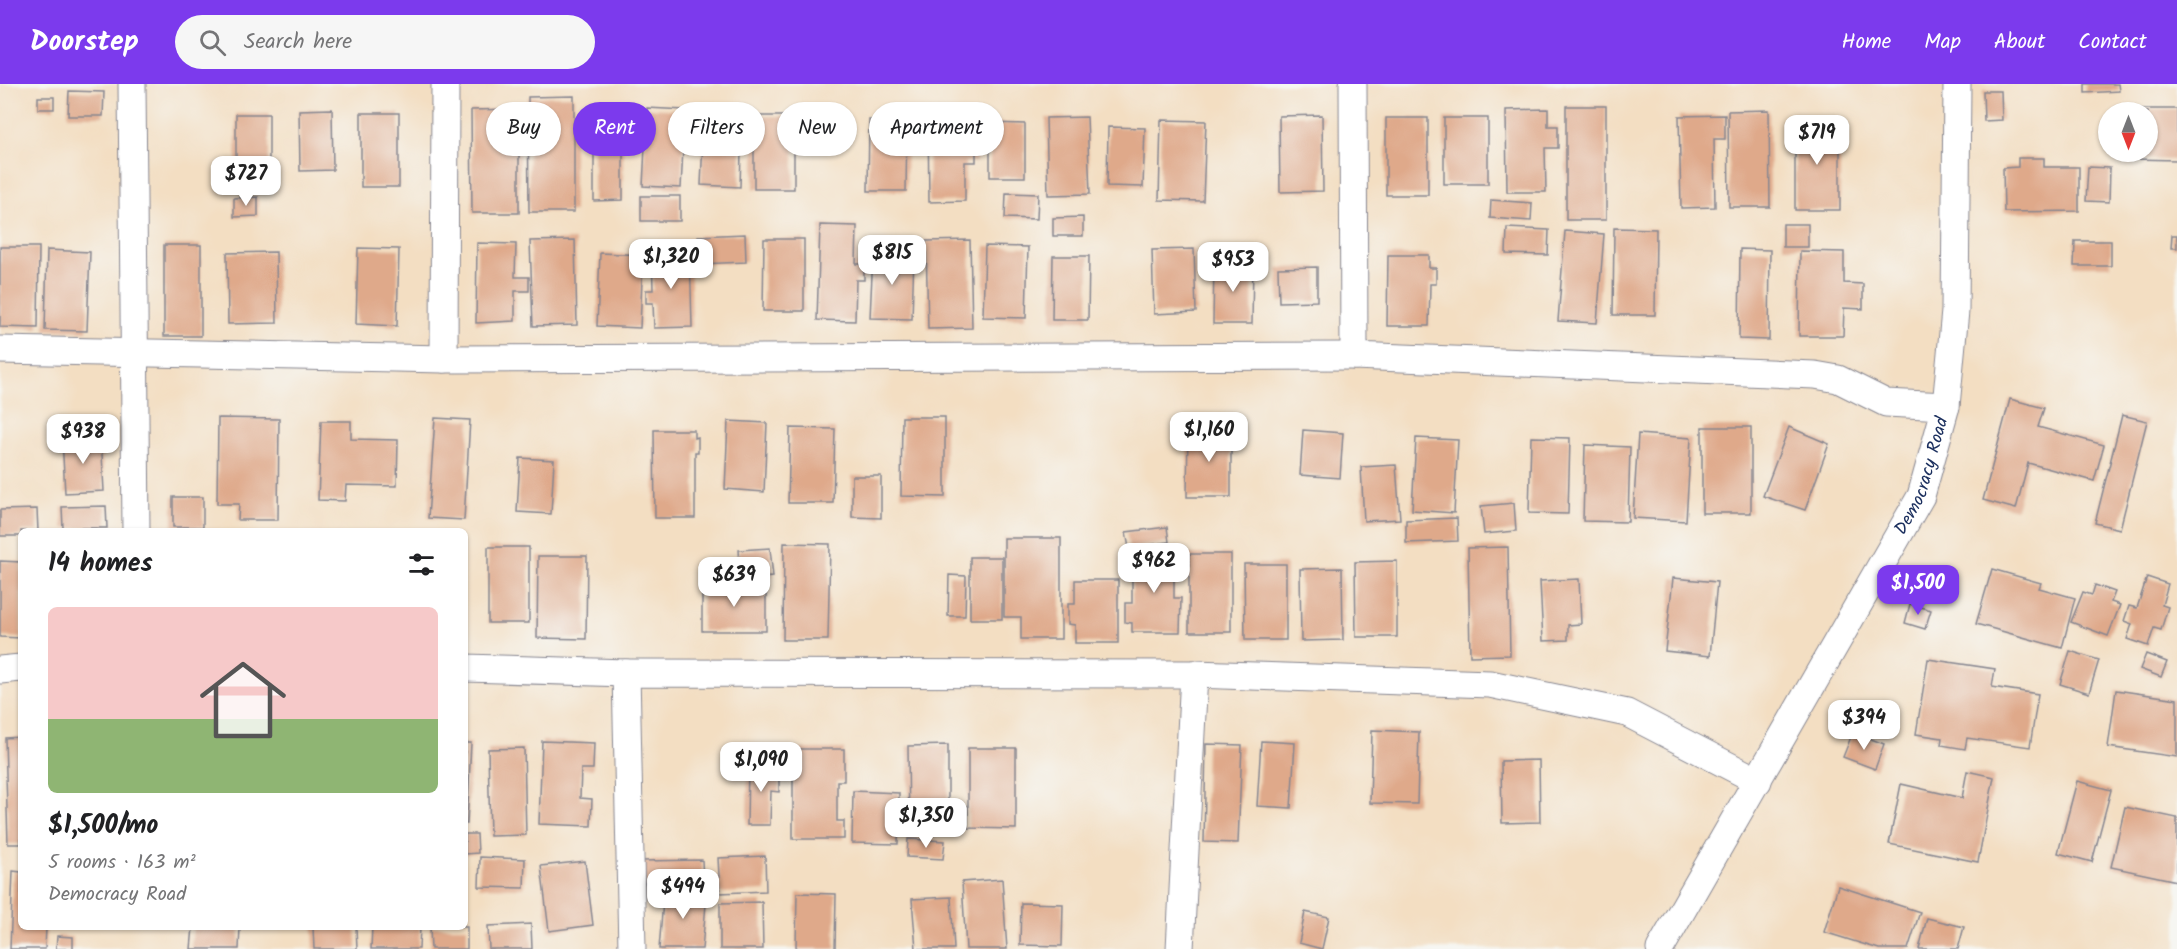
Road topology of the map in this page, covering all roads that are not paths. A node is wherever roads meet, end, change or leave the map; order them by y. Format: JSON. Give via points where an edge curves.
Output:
{"nodes":[{"id":1,"x":132,"y":84,"type":"edge"},
{"id":2,"x":445,"y":84,"type":"edge"},
{"id":3,"x":1353,"y":84,"type":"edge"},
{"id":4,"x":1957,"y":84,"type":"edge"},
{"id":5,"x":0,"y":350,"type":"edge"},
{"id":6,"x":136,"y":353,"type":"junction"},
{"id":7,"x":1354,"y":356,"type":"junction"},
{"id":8,"x":444,"y":359,"type":"junction"},
{"id":9,"x":1946,"y":406,"type":"junction"},
{"id":10,"x":136,"y":528,"type":"edge"},
{"id":11,"x":18,"y":668,"type":"edge"},
{"id":12,"x":468,"y":668,"type":"edge"},
{"id":13,"x":0,"y":670,"type":"edge"},
{"id":14,"x":626,"y":673,"type":"junction"},
{"id":15,"x":1194,"y":674,"type":"junction"},
{"id":16,"x":1758,"y":781,"type":"junction"},
{"id":17,"x":632,"y":949,"type":"edge"},
{"id":18,"x":1179,"y":949,"type":"edge"},
{"id":19,"x":1660,"y":949,"type":"edge"}],
"edges":[{"from":1,"to":6,"type":"street"},
{"from":2,"to":8,"type":"street"},
{"from":3,"to":7,"type":"street"},
{"from":4,"to":9,"type":"street","name":"Democracy Road","via":[[1955,311]]},
{"from":5,"to":6,"type":"street"},
{"from":6,"to":8,"type":"street"},
{"from":6,"to":10,"type":"street"},
{"from":7,"to":8,"type":"street"},
{"from":7,"to":9,"type":"street","via":[[1815,375],[1838,379],[1886,403]]},
{"from":9,"to":16,"type":"street","name":"Democracy Road","via":[[1921,496]]},
{"from":11,"to":13,"type":"street"},
{"from":12,"to":14,"type":"street"},
{"from":14,"to":15,"type":"street"},
{"from":14,"to":17,"type":"street"},
{"from":15,"to":16,"type":"street","via":[[1490,684],[1627,713]]},
{"from":15,"to":18,"type":"street"},
{"from":16,"to":19,"type":"street","name":"Democracy Road"}]}
